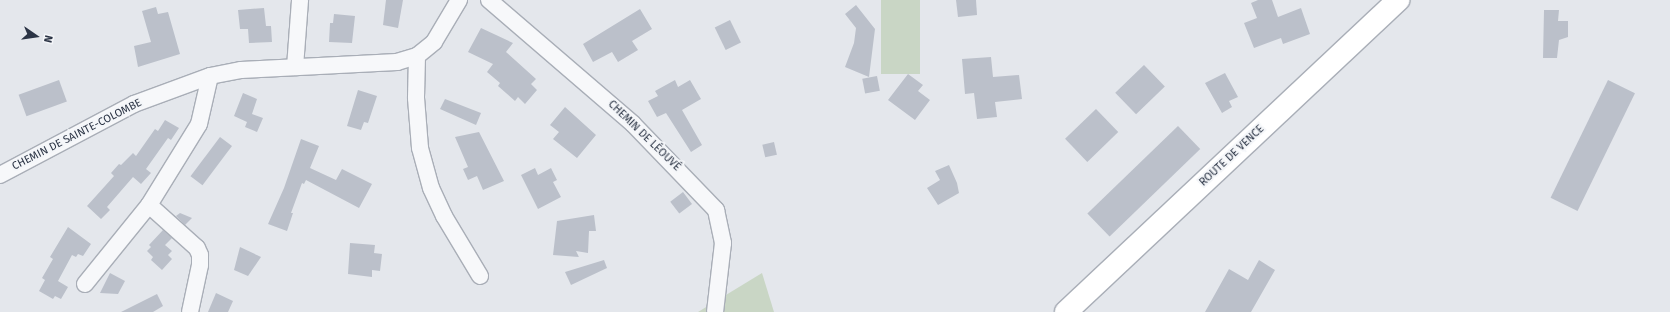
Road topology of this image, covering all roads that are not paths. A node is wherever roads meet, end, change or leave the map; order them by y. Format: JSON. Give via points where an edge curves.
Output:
{"nodes":[{"id":1,"x":300,"y":0,"type":"edge"},
{"id":2,"x":459,"y":0,"type":"edge"},
{"id":3,"x":490,"y":0,"type":"edge"},
{"id":4,"x":1398,"y":0,"type":"edge"},
{"id":5,"x":417,"y":56,"type":"junction"},
{"id":6,"x":295,"y":67,"type":"junction"},
{"id":7,"x":210,"y":76,"type":"junction"},
{"id":8,"x":0,"y":176,"type":"edge"},
{"id":9,"x":149,"y":205,"type":"junction"},
{"id":10,"x":480,"y":276,"type":"dead end"},
{"id":11,"x":85,"y":284,"type":"dead end"},
{"id":12,"x":190,"y":312,"type":"edge"},
{"id":13,"x":715,"y":312,"type":"edge"},
{"id":14,"x":1066,"y":312,"type":"edge"}],
"edges":[{"from":1,"to":6,"type":"street"},
{"from":2,"to":5,"type":"street","via":[[434,42]]},
{"from":3,"to":13,"type":"street","name":"CHEMIN DE LÉOUVÉ","via":[[634,124],[716,210],[723,243]]},
{"from":4,"to":14,"type":"main road","name":"ROUTE DE VENCE"},
{"from":5,"to":6,"type":"street","via":[[397,62]]},
{"from":5,"to":10,"type":"street","via":[[416,98],[420,148],[431,188],[444,216]]},
{"from":6,"to":7,"type":"street","name":"CHEMIN DE SAINTE-COLOMBE","via":[[241,70]]},
{"from":7,"to":8,"type":"street","name":"CHEMIN DE SAINTE-COLOMBE","via":[[134,104]]},
{"from":7,"to":9,"type":"street","via":[[199,124]]},
{"from":9,"to":11,"type":"street"},
{"from":9,"to":12,"type":"street","via":[[197,248],[200,255]]}]}
